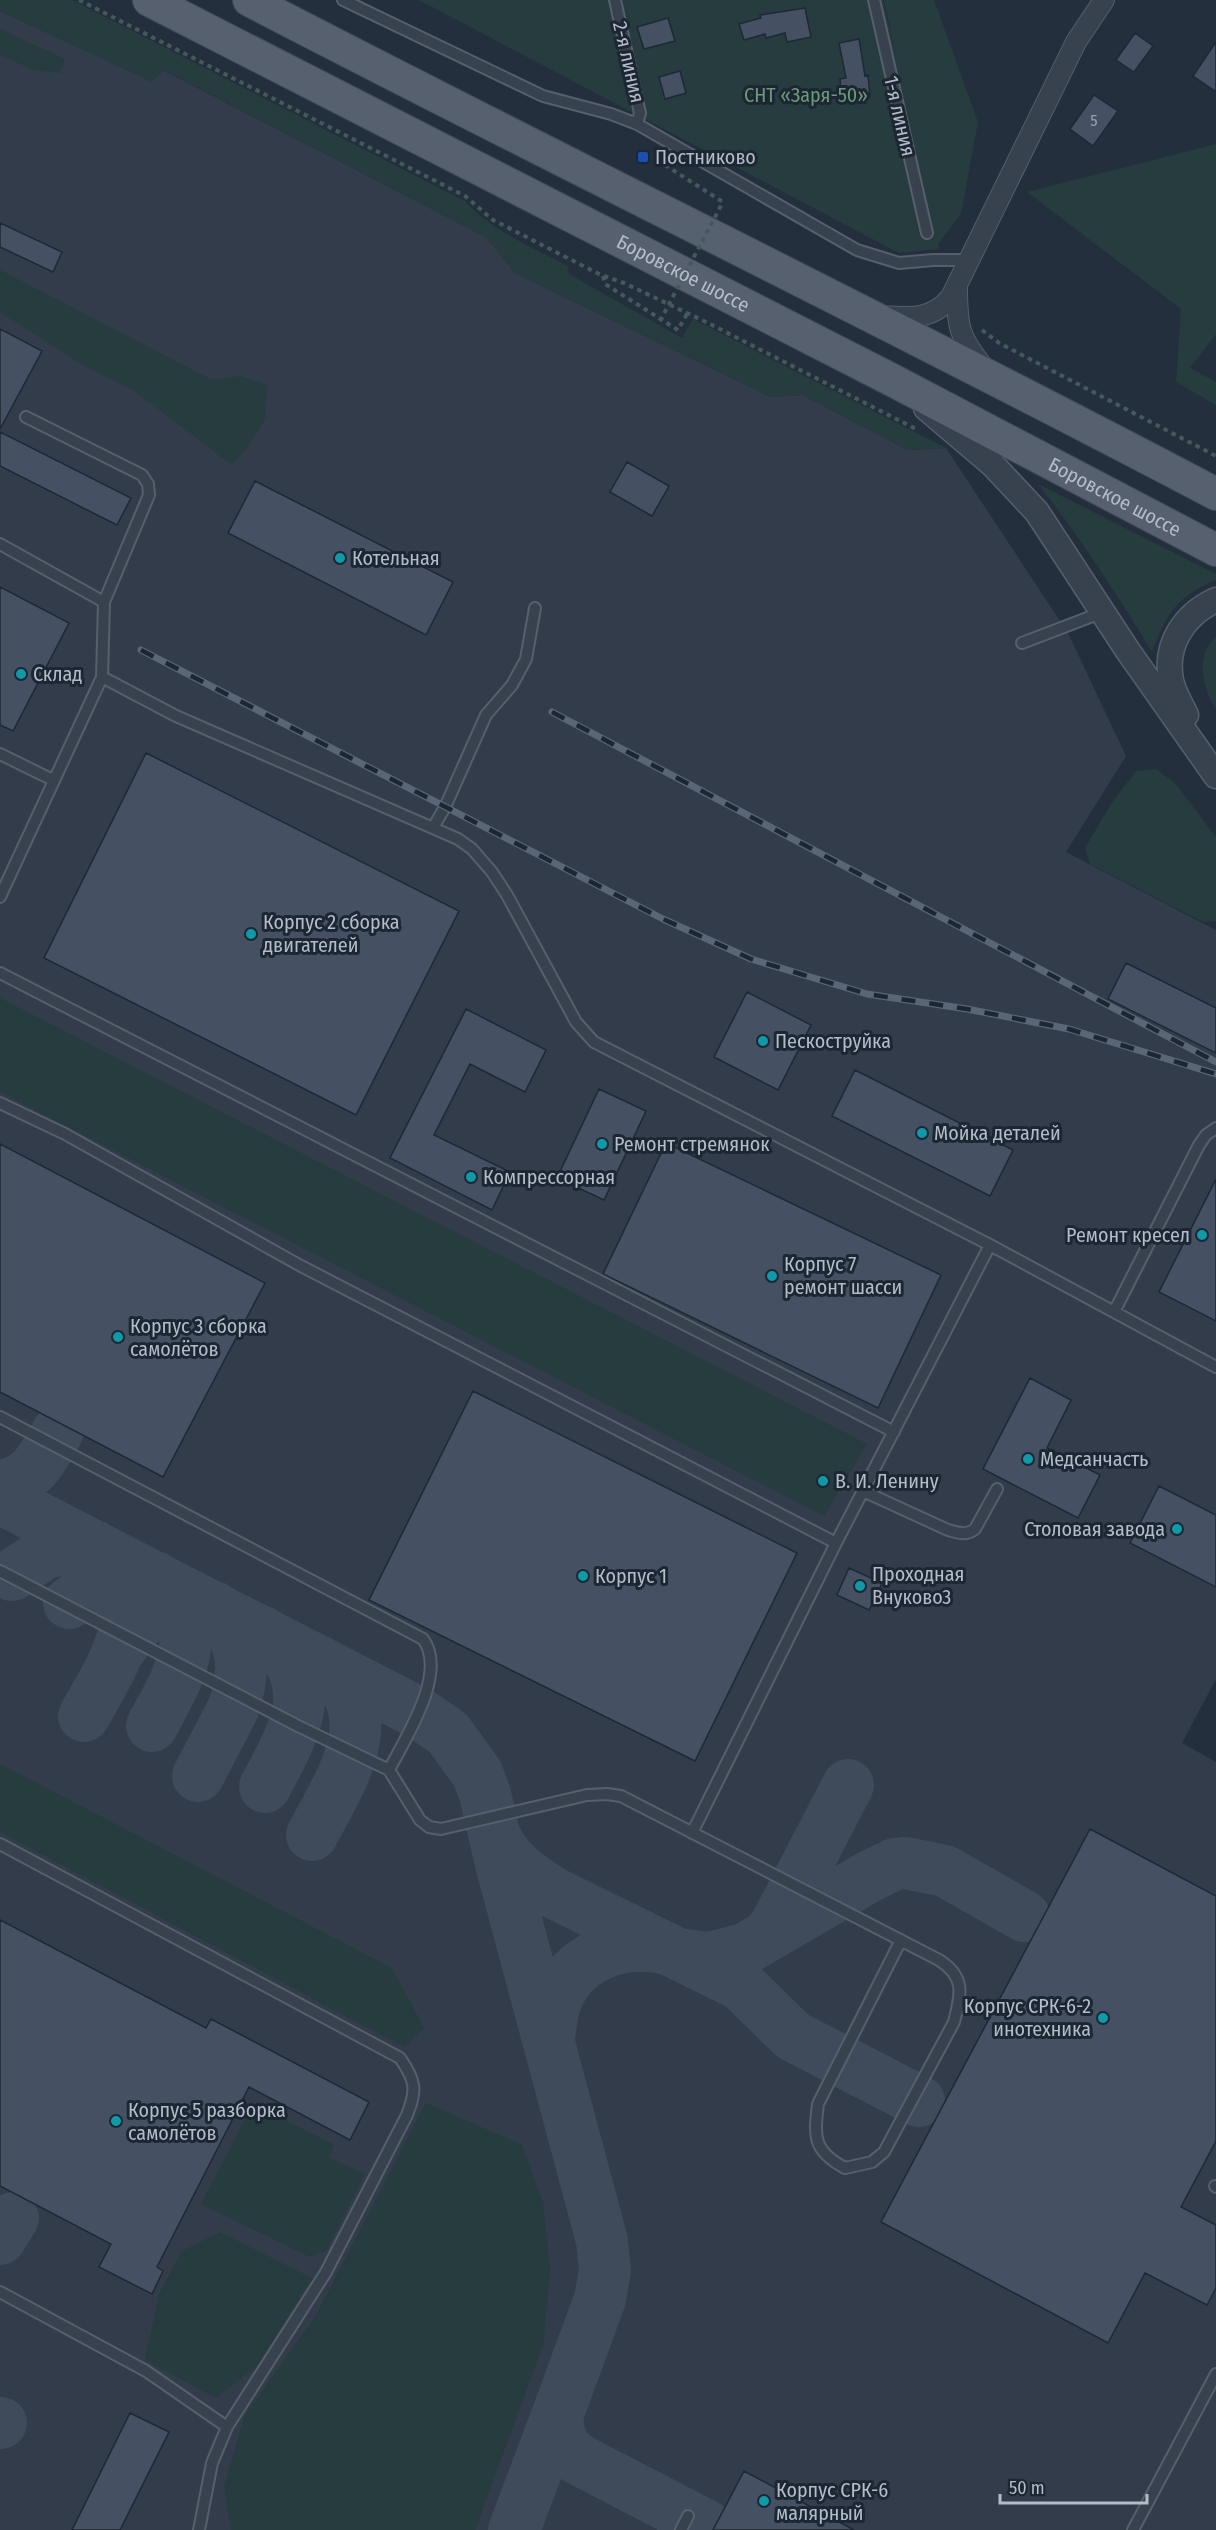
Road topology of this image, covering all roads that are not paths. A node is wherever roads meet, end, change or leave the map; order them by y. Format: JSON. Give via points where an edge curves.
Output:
{"nodes":[{"id":1,"x":148,"y":0,"type":"edge"},
{"id":2,"x":249,"y":0,"type":"edge"},
{"id":3,"x":343,"y":0,"type":"edge"},
{"id":4,"x":615,"y":0,"type":"edge"},
{"id":5,"x":874,"y":0,"type":"edge"},
{"id":6,"x":1104,"y":0,"type":"edge"},
{"id":7,"x":637,"y":124,"type":"junction"},
{"id":8,"x":927,"y":233,"type":"dead end"},
{"id":9,"x":970,"y":260,"type":"junction"},
{"id":10,"x":957,"y":287,"type":"junction"},
{"id":11,"x":871,"y":315,"type":"junction"},
{"id":12,"x":991,"y":376,"type":"junction"},
{"id":13,"x":894,"y":381,"type":"junction"},
{"id":14,"x":26,"y":417,"type":"dead end"},
{"id":15,"x":1216,"y":494,"type":"edge"},
{"id":16,"x":0,"y":544,"type":"edge"},
{"id":17,"x":1216,"y":550,"type":"edge"},
{"id":18,"x":1216,"y":600,"type":"edge"},
{"id":19,"x":104,"y":602,"type":"junction"},
{"id":20,"x":535,"y":608,"type":"dead end"},
{"id":21,"x":1103,"y":612,"type":"junction"},
{"id":22,"x":1022,"y":644,"type":"dead end"},
{"id":23,"x":102,"y":678,"type":"junction"},
{"id":24,"x":0,"y":754,"type":"edge"},
{"id":25,"x":1215,"y":775,"type":"edge"},
{"id":26,"x":53,"y":780,"type":"junction"},
{"id":27,"x":434,"y":826,"type":"junction"},
{"id":28,"x":0,"y":897,"type":"edge"},
{"id":29,"x":0,"y":973,"type":"edge"},
{"id":30,"x":0,"y":1103,"type":"edge"},
{"id":31,"x":1216,"y":1128,"type":"edge"},
{"id":32,"x":990,"y":1245,"type":"junction"},
{"id":33,"x":1114,"y":1312,"type":"junction"},
{"id":34,"x":1216,"y":1367,"type":"edge"},
{"id":35,"x":0,"y":1417,"type":"edge"},
{"id":36,"x":894,"y":1432,"type":"junction"},
{"id":37,"x":998,"y":1489,"type":"dead end"},
{"id":38,"x":863,"y":1491,"type":"junction"},
{"id":39,"x":836,"y":1543,"type":"junction"},
{"id":40,"x":0,"y":1570,"type":"edge"},
{"id":41,"x":389,"y":1770,"type":"junction"},
{"id":42,"x":692,"y":1833,"type":"junction"},
{"id":43,"x":0,"y":1844,"type":"edge"},
{"id":44,"x":901,"y":1940,"type":"junction"},
{"id":45,"x":0,"y":2292,"type":"edge"},
{"id":46,"x":1216,"y":2374,"type":"edge"},
{"id":47,"x":226,"y":2427,"type":"junction"},
{"id":48,"x":688,"y":2516,"type":"dead end"},
{"id":49,"x":199,"y":2530,"type":"edge"},
{"id":50,"x":681,"y":2530,"type":"edge"},
{"id":51,"x":1133,"y":2530,"type":"edge"}],
"edges":[{"from":1,"to":13,"type":"main road","name":"Боровское шоссе"},
{"from":2,"to":11,"type":"main road"},
{"from":3,"to":7,"type":"lane","via":[[543,96]]},
{"from":4,"to":7,"type":"lane","name":"2-я линия","via":[[640,113]]},
{"from":5,"to":8,"type":"lane","name":"1-я линия"},
{"from":6,"to":9,"type":"street","via":[[1076,42]]},
{"from":7,"to":9,"type":"lane","via":[[857,250],[899,263]]},
{"from":9,"to":10,"type":"street"},
{"from":10,"to":11,"type":"street","via":[[944,306],[932,313],[912,317]]},
{"from":10,"to":12,"type":"street","via":[[962,336]]},
{"from":11,"to":12,"type":"main road"},
{"from":12,"to":15,"type":"main road"},
{"from":13,"to":17,"type":"main road","name":"Боровское шоссе"},
{"from":13,"to":21,"type":"street","via":[[1015,486],[1037,512]]},
{"from":14,"to":19,"type":"lane","via":[[142,475],[148,484],[149,495]]},
{"from":16,"to":19,"type":"lane"},
{"from":18,"to":25,"type":"street","via":[[1200,608],[1180,629],[1174,641],[1170,671],[1174,688]]},
{"from":19,"to":23,"type":"lane"},
{"from":20,"to":27,"type":"lane","via":[[526,659],[512,685],[486,715]]},
{"from":21,"to":22,"type":"lane"},
{"from":21,"to":25,"type":"street"},
{"from":23,"to":26,"type":"lane"},
{"from":23,"to":27,"type":"lane","via":[[187,721]]},
{"from":24,"to":26,"type":"lane"},
{"from":26,"to":28,"type":"lane"},
{"from":27,"to":32,"type":"lane","via":[[472,849],[492,872],[576,1022],[594,1042]]},
{"from":29,"to":36,"type":"lane"},
{"from":30,"to":39,"type":"lane","via":[[64,1134],[301,1266]]},
{"from":31,"to":33,"type":"lane","via":[[1199,1145]]},
{"from":32,"to":33,"type":"lane"},
{"from":32,"to":36,"type":"lane"},
{"from":33,"to":34,"type":"lane"},
{"from":35,"to":41,"type":"lane","via":[[423,1639],[429,1648],[431,1675],[419,1713]]},
{"from":36,"to":38,"type":"lane"},
{"from":37,"to":38,"type":"lane","via":[[975,1529],[962,1534]]},
{"from":38,"to":39,"type":"lane"},
{"from":39,"to":42,"type":"lane"},
{"from":40,"to":41,"type":"lane"},
{"from":41,"to":42,"type":"lane","via":[[412,1810],[429,1827],[441,1829],[587,1795],[607,1794],[621,1796]]},
{"from":42,"to":44,"type":"lane"},
{"from":43,"to":47,"type":"lane","via":[[400,2058],[410,2072],[414,2097],[402,2126],[326,2272]]},
{"from":44,"to":44,"type":"lane","via":[[952,1969],[959,1981],[954,2022],[884,2152],[872,2162],[845,2168],[824,2155],[818,2143],[818,2104]]},
{"from":45,"to":47,"type":"lane","via":[[146,2371]]},
{"from":46,"to":51,"type":"lane"},
{"from":47,"to":49,"type":"lane","via":[[212,2463]]},
{"from":48,"to":50,"type":"lane"}]}
